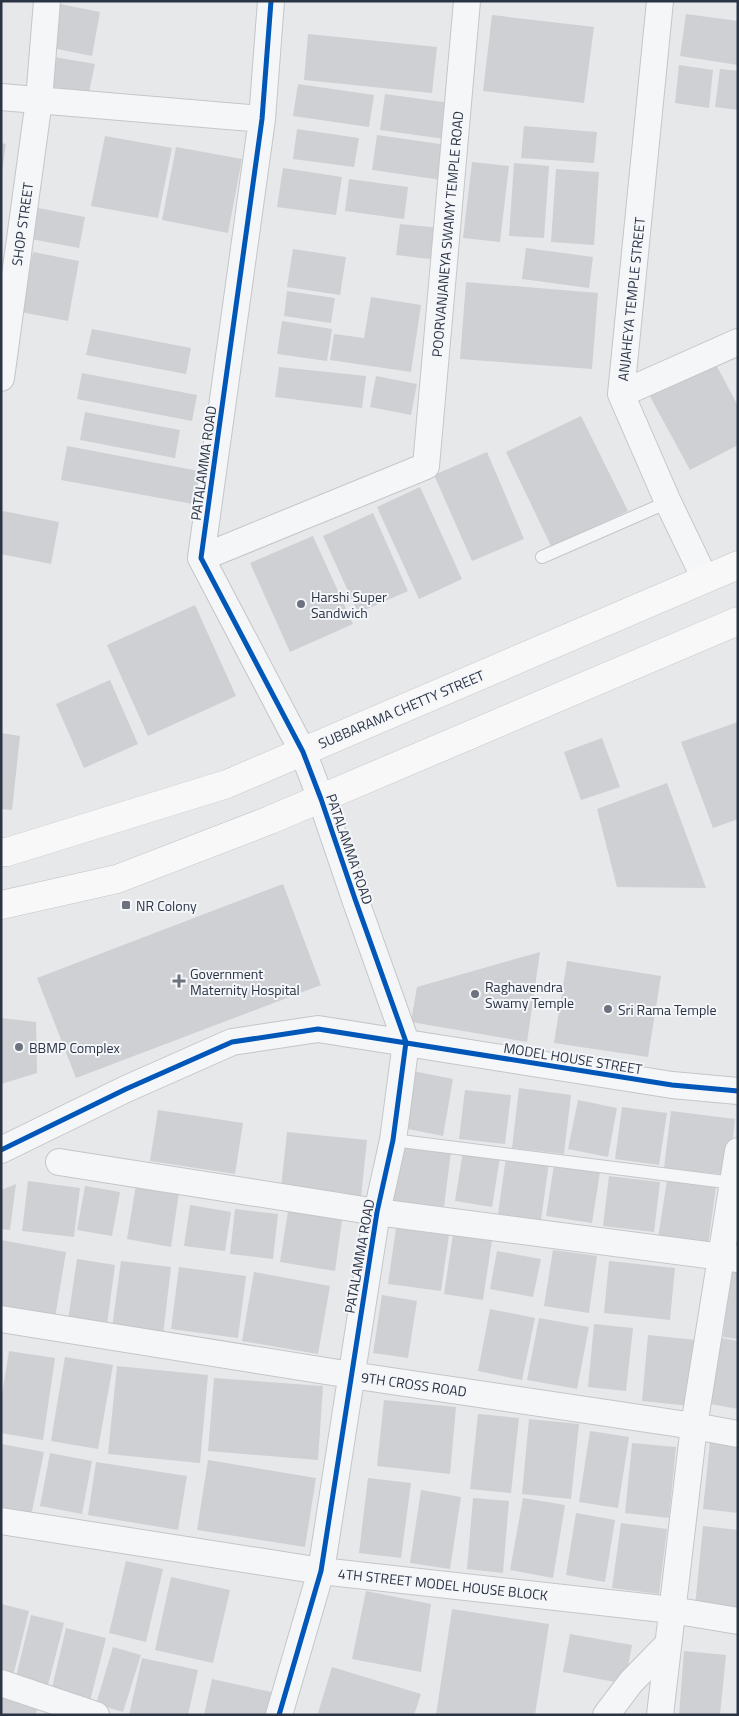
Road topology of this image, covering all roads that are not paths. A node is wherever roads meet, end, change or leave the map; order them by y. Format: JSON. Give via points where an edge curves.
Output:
{"nodes":[{"id":1,"x":47,"y":1,"type":"edge"},
{"id":2,"x":271,"y":1,"type":"edge"},
{"id":3,"x":467,"y":1,"type":"edge"},
{"id":4,"x":660,"y":1,"type":"edge"},
{"id":5,"x":1,"y":96,"type":"edge"},
{"id":6,"x":39,"y":100,"type":"junction"},
{"id":7,"x":262,"y":119,"type":"junction"},
{"id":8,"x":738,"y":342,"type":"edge"},
{"id":9,"x":1,"y":378,"type":"edge"},
{"id":10,"x":621,"y":394,"type":"junction"},
{"id":11,"x":668,"y":502,"type":"junction"},
{"id":12,"x":542,"y":557,"type":"dead end"},
{"id":13,"x":201,"y":558,"type":"junction"},
{"id":14,"x":738,"y":565,"type":"edge"},
{"id":15,"x":705,"y":579,"type":"junction"},
{"id":16,"x":738,"y":620,"type":"edge"},
{"id":17,"x":303,"y":752,"type":"junction"},
{"id":18,"x":321,"y":799,"type":"junction"},
{"id":19,"x":1,"y":852,"type":"edge"},
{"id":20,"x":1,"y":905,"type":"edge"},
{"id":21,"x":406,"y":1042,"type":"junction"},
{"id":22,"x":738,"y":1091,"type":"edge"},
{"id":23,"x":393,"y":1140,"type":"junction"},
{"id":24,"x":1,"y":1150,"type":"edge"},
{"id":25,"x":738,"y":1151,"type":"edge"},
{"id":26,"x":59,"y":1162,"type":"dead end"},
{"id":27,"x":733,"y":1183,"type":"junction"},
{"id":28,"x":377,"y":1212,"type":"junction"},
{"id":29,"x":729,"y":1258,"type":"edge"},
{"id":30,"x":1,"y":1319,"type":"edge"},
{"id":31,"x":351,"y":1374,"type":"junction"},
{"id":32,"x":694,"y":1426,"type":"junction"},
{"id":33,"x":738,"y":1434,"type":"edge"},
{"id":34,"x":1,"y":1521,"type":"edge"},
{"id":35,"x":321,"y":1571,"type":"junction"},
{"id":36,"x":672,"y":1610,"type":"junction"},
{"id":37,"x":738,"y":1621,"type":"edge"},
{"id":38,"x":668,"y":1644,"type":"junction"},
{"id":39,"x":1,"y":1684,"type":"edge"},
{"id":40,"x":96,"y":1715,"type":"edge"},
{"id":41,"x":279,"y":1715,"type":"edge"},
{"id":42,"x":606,"y":1715,"type":"edge"},
{"id":43,"x":660,"y":1715,"type":"edge"}],
"edges":[{"from":1,"to":6,"type":"street","name":"SHOP STREET"},
{"from":2,"to":7,"type":"street","name":"PATALAMMA ROAD"},
{"from":3,"to":13,"type":"street","name":"POORVANJANEYA SWAMY TEMPLE ROAD","via":[[426,466]]},
{"from":4,"to":10,"type":"street","name":"ANJAHEYA TEMPLE STREET"},
{"from":5,"to":6,"type":"street"},
{"from":6,"to":7,"type":"street"},
{"from":6,"to":9,"type":"street","name":"SHOP STREET"},
{"from":7,"to":13,"type":"street","name":"PATALAMMA ROAD"},
{"from":8,"to":10,"type":"street"},
{"from":10,"to":11,"type":"street","name":"ANJAHEYA TEMPLE STREET"},
{"from":11,"to":12,"type":"lane"},
{"from":11,"to":15,"type":"street","name":"ANJAHEYA TEMPLE STREET"},
{"from":13,"to":17,"type":"street","name":"PATALAMMA ROAD"},
{"from":14,"to":15,"type":"main road","name":"SUBBARAMA CHETTY STREET"},
{"from":15,"to":17,"type":"main road","name":"SUBBARAMA CHETTY STREET"},
{"from":16,"to":18,"type":"main road"},
{"from":17,"to":18,"type":"street","name":"PATALAMMA ROAD"},
{"from":17,"to":19,"type":"main road","name":"SUBBARAMA CHETTY STREET","via":[[227,784]]},
{"from":18,"to":20,"type":"main road","via":[[117,879]]},
{"from":18,"to":21,"type":"street","name":"PATALAMMA ROAD"},
{"from":21,"to":22,"type":"street","name":"MODEL HOUSE STREET","via":[[672,1085]]},
{"from":21,"to":23,"type":"street","name":"PATALAMMA ROAD"},
{"from":21,"to":24,"type":"street","name":"MODEL HOUSE STREET","via":[[318,1029],[232,1042]]},
{"from":23,"to":27,"type":"lane"},
{"from":23,"to":28,"type":"street","name":"PATALAMMA ROAD"},
{"from":25,"to":27,"type":"street"},
{"from":26,"to":28,"type":"street"},
{"from":27,"to":29,"type":"street"},
{"from":28,"to":29,"type":"street"},
{"from":28,"to":31,"type":"street","name":"PATALAMMA ROAD"},
{"from":29,"to":32,"type":"street"},
{"from":30,"to":31,"type":"street","name":"9TH CROSS ROAD"},
{"from":31,"to":32,"type":"street","name":"9TH CROSS ROAD"},
{"from":31,"to":35,"type":"street","name":"PATALAMMA ROAD"},
{"from":32,"to":33,"type":"street","name":"9TH CROSS ROAD"},
{"from":32,"to":36,"type":"street"},
{"from":34,"to":35,"type":"street","name":"4TH STREET MODEL HOUSE BLOCK"},
{"from":35,"to":36,"type":"street","name":"4TH STREET MODEL HOUSE BLOCK"},
{"from":35,"to":41,"type":"street","name":"PATALAMMA ROAD"},
{"from":36,"to":37,"type":"street","name":"4TH STREET MODEL HOUSE BLOCK"},
{"from":36,"to":38,"type":"street"},
{"from":38,"to":42,"type":"street","via":[[631,1682]]},
{"from":38,"to":43,"type":"street"},
{"from":39,"to":40,"type":"street"}]}
